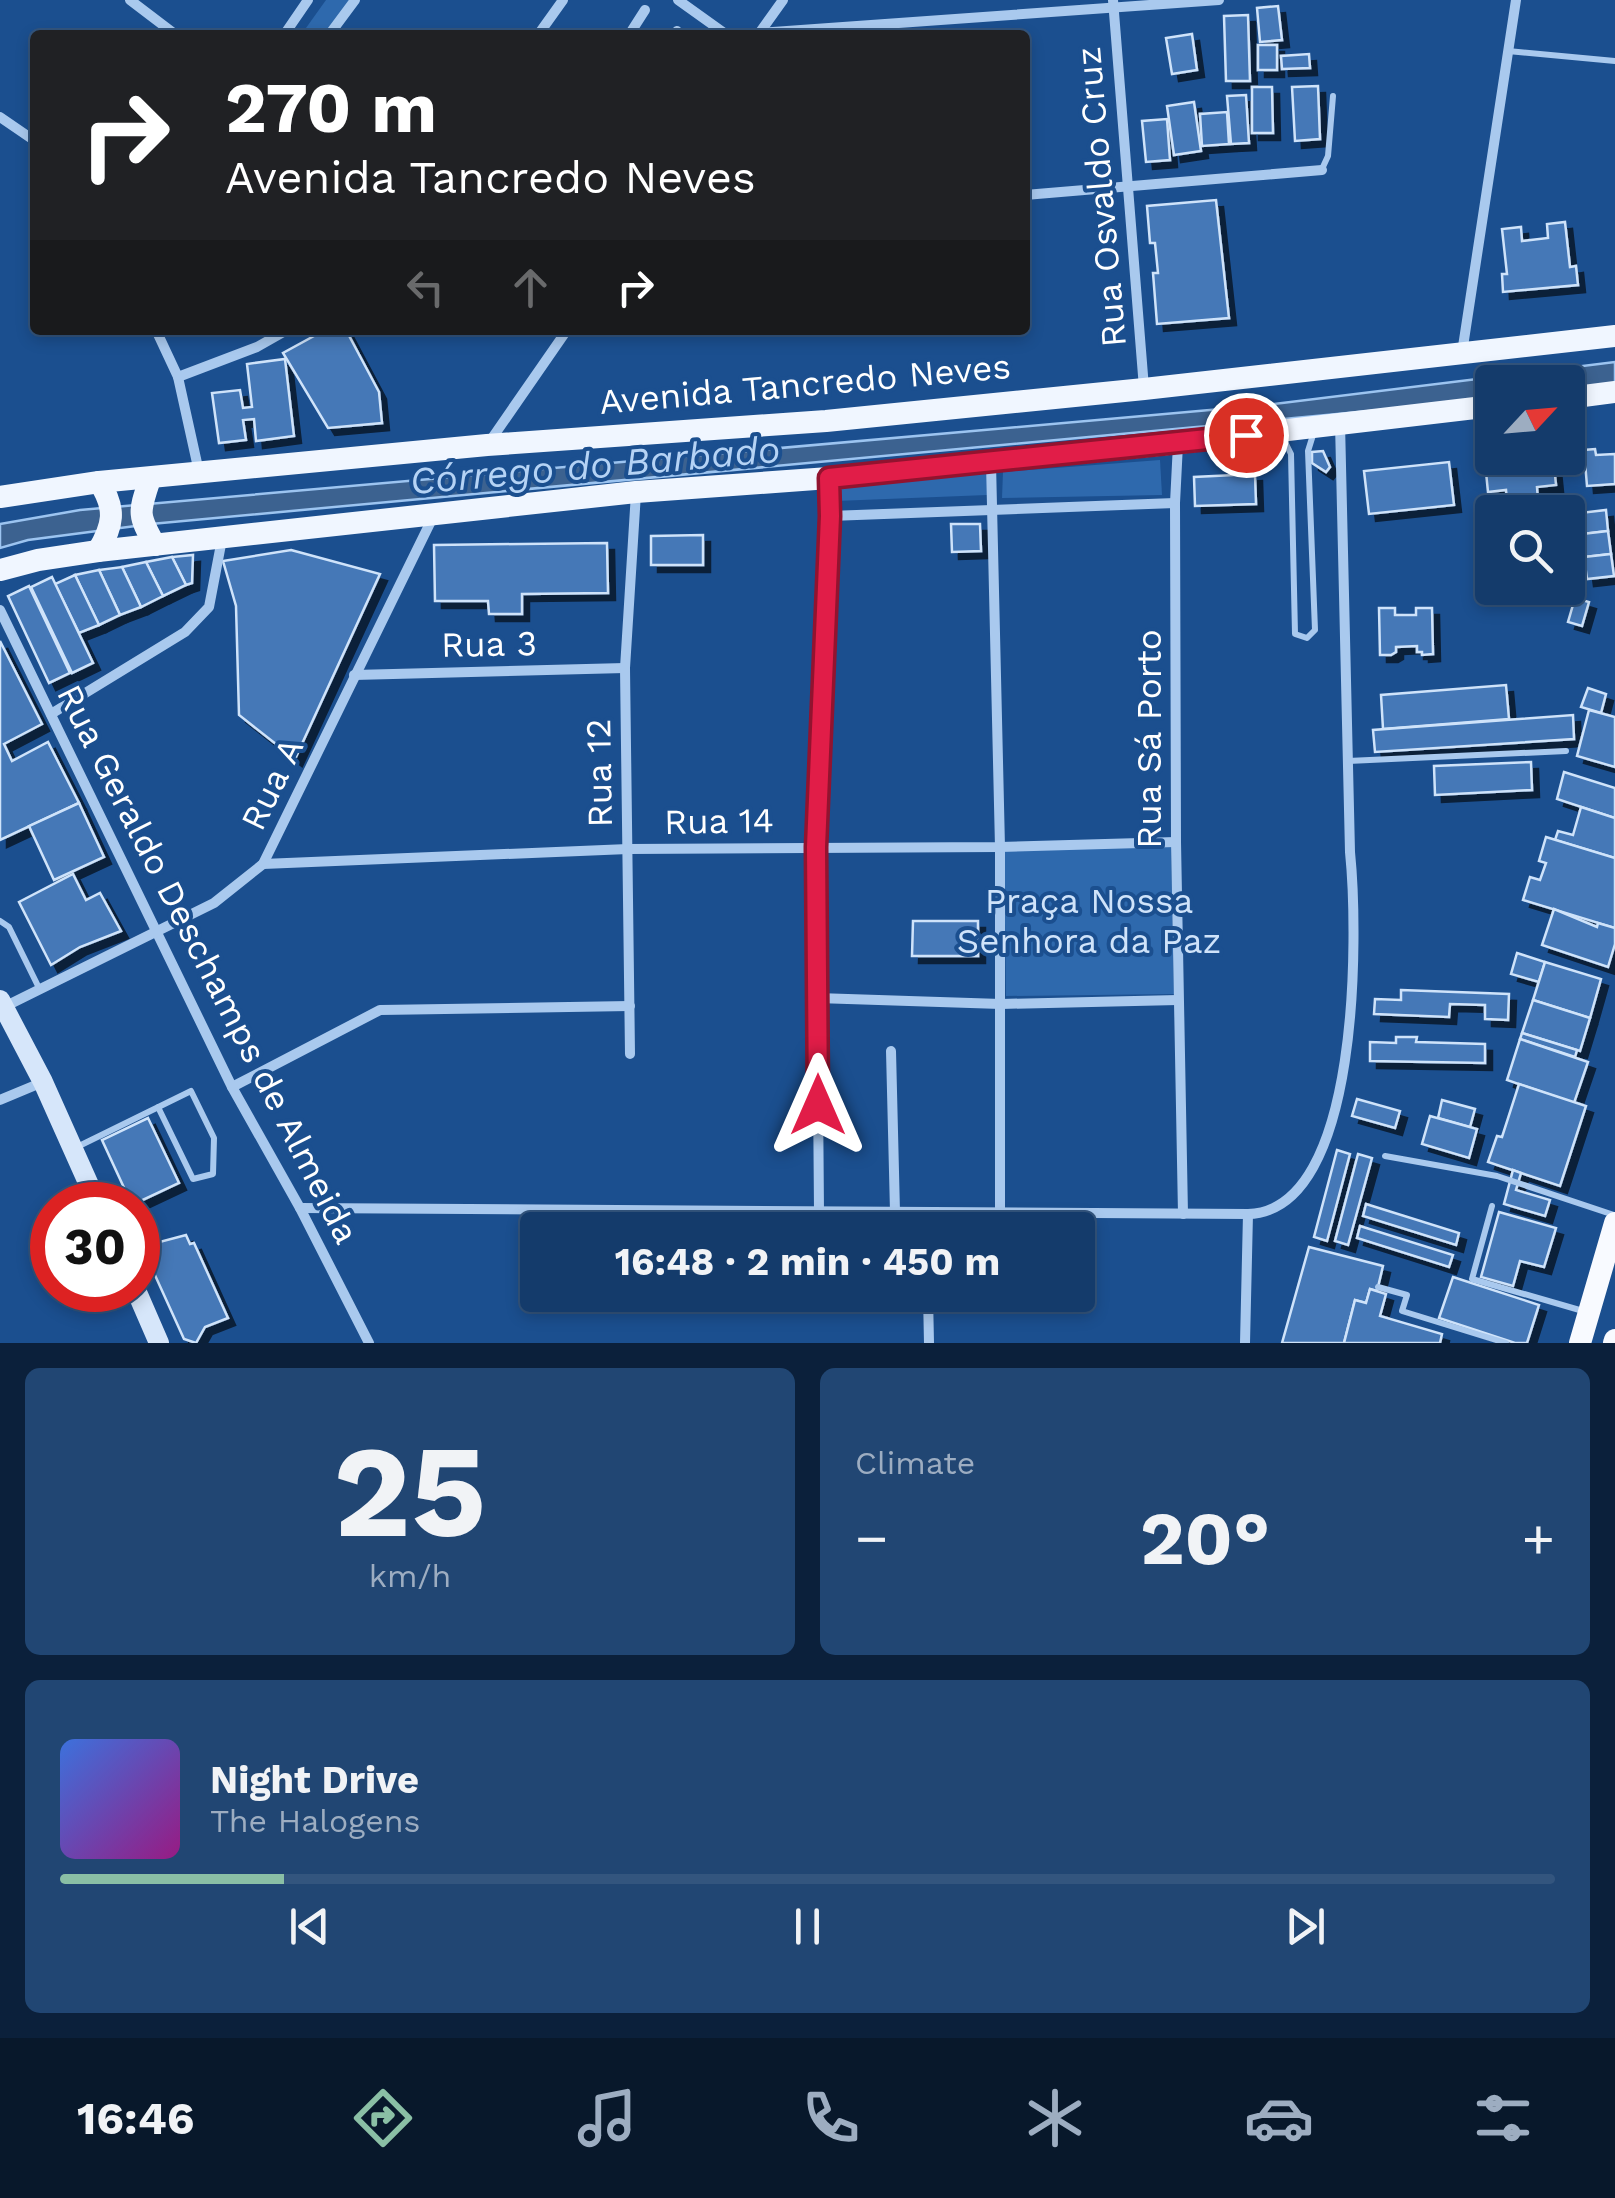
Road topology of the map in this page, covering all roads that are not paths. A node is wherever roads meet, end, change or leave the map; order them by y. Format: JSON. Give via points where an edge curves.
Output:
{"nodes":[{"id":1,"x":130,"y":0,"type":"edge"},
{"id":2,"x":308,"y":0,"type":"edge"},
{"id":3,"x":354,"y":0,"type":"edge"},
{"id":4,"x":563,"y":0,"type":"edge"},
{"id":5,"x":678,"y":0,"type":"edge"},
{"id":6,"x":783,"y":0,"type":"edge"},
{"id":7,"x":1219,"y":0,"type":"edge"},
{"id":8,"x":1516,"y":0,"type":"edge"},
{"id":9,"x":1113,"y":5,"type":"edge"},
{"id":10,"x":645,"y":10,"type":"dead end"},
{"id":11,"x":169,"y":30,"type":"edge"},
{"id":12,"x":287,"y":30,"type":"edge"},
{"id":13,"x":333,"y":30,"type":"edge"},
{"id":14,"x":542,"y":30,"type":"edge"},
{"id":15,"x":632,"y":30,"type":"edge"},
{"id":16,"x":720,"y":30,"type":"edge"},
{"id":17,"x":762,"y":30,"type":"edge"},
{"id":18,"x":808,"y":30,"type":"edge"},
{"id":19,"x":1508,"y":51,"type":"junction"},
{"id":20,"x":1615,"y":60,"type":"edge"},
{"id":21,"x":1332,"y":96,"type":"dead end"},
{"id":22,"x":0,"y":117,"type":"edge"},
{"id":23,"x":30,"y":138,"type":"edge"},
{"id":24,"x":1322,"y":170,"type":"joint"},
{"id":25,"x":1126,"y":188,"type":"junction"},
{"id":26,"x":1030,"y":195,"type":"edge"},
{"id":27,"x":158,"y":335,"type":"edge"},
{"id":28,"x":278,"y":335,"type":"edge"},
{"id":29,"x":564,"y":335,"type":"edge"},
{"id":30,"x":1615,"y":336,"type":"edge"},
{"id":31,"x":1462,"y":353,"type":"junction"},
{"id":32,"x":178,"y":377,"type":"junction"},
{"id":33,"x":1144,"y":389,"type":"junction"},
{"id":34,"x":1615,"y":392,"type":"edge"},
{"id":35,"x":1585,"y":396,"type":"edge"},
{"id":36,"x":1475,"y":408,"type":"edge"},
{"id":37,"x":1340,"y":423,"type":"junction"},
{"id":38,"x":1316,"y":426,"type":"junction"},
{"id":39,"x":1279,"y":431,"type":"junction"},
{"id":40,"x":1178,"y":443,"type":"junction"},
{"id":41,"x":487,"y":445,"type":"junction"},
{"id":42,"x":991,"y":462,"type":"junction"},
{"id":43,"x":199,"y":473,"type":"junction"},
{"id":44,"x":829,"y":478,"type":"junction"},
{"id":45,"x":104,"y":490,"type":"junction"},
{"id":46,"x":636,"y":492,"type":"junction"},
{"id":47,"x":0,"y":497,"type":"edge"},
{"id":48,"x":144,"y":497,"type":"junction"},
{"id":49,"x":1175,"y":504,"type":"junction"},
{"id":50,"x":991,"y":509,"type":"junction"},
{"id":51,"x":435,"y":514,"type":"junction"},
{"id":52,"x":830,"y":516,"type":"junction"},
{"id":53,"x":222,"y":538,"type":"junction"},
{"id":54,"x":155,"y":545,"type":"junction"},
{"id":55,"x":98,"y":551,"type":"junction"},
{"id":56,"x":0,"y":570,"type":"edge"},
{"id":57,"x":0,"y":610,"type":"edge"},
{"id":58,"x":624,"y":668,"type":"junction"},
{"id":59,"x":354,"y":675,"type":"junction"},
{"id":60,"x":50,"y":714,"type":"junction"},
{"id":61,"x":1566,"y":751,"type":"dead end"},
{"id":62,"x":1348,"y":761,"type":"junction"},
{"id":63,"x":1176,"y":842,"type":"junction"},
{"id":64,"x":816,"y":847,"type":"junction"},
{"id":65,"x":1000,"y":847,"type":"junction"},
{"id":66,"x":628,"y":849,"type":"junction"},
{"id":67,"x":263,"y":864,"type":"junction"},
{"id":68,"x":0,"y":921,"type":"edge"},
{"id":69,"x":156,"y":934,"type":"junction"},
{"id":70,"x":40,"y":990,"type":"junction"},
{"id":71,"x":817,"y":998,"type":"junction"},
{"id":72,"x":1178,"y":1000,"type":"junction"},
{"id":73,"x":2,"y":1004,"type":"edge"},
{"id":74,"x":1002,"y":1004,"type":"junction"},
{"id":75,"x":630,"y":1006,"type":"junction"},
{"id":76,"x":891,"y":1051,"type":"dead end"},
{"id":77,"x":630,"y":1054,"type":"dead end"},
{"id":78,"x":43,"y":1082,"type":"junction"},
{"id":79,"x":232,"y":1088,"type":"junction"},
{"id":80,"x":0,"y":1100,"type":"edge"},
{"id":81,"x":158,"y":1107,"type":"junction"},
{"id":82,"x":73,"y":1149,"type":"junction"},
{"id":83,"x":1385,"y":1156,"type":"dead end"},
{"id":84,"x":88,"y":1182,"type":"edge"},
{"id":85,"x":1492,"y":1206,"type":"dead end"},
{"id":86,"x":300,"y":1208,"type":"junction"},
{"id":87,"x":819,"y":1212,"type":"joint"},
{"id":88,"x":895,"y":1212,"type":"edge"},
{"id":89,"x":1000,"y":1212,"type":"edge"},
{"id":90,"x":1095,"y":1213,"type":"edge"},
{"id":91,"x":1184,"y":1214,"type":"junction"},
{"id":92,"x":1248,"y":1214,"type":"junction"},
{"id":93,"x":1615,"y":1219,"type":"edge"},
{"id":94,"x":1378,"y":1286,"type":"dead end"},
{"id":95,"x":146,"y":1312,"type":"edge"},
{"id":96,"x":928,"y":1312,"type":"edge"},
{"id":97,"x":1589,"y":1313,"type":"junction"},
{"id":98,"x":159,"y":1343,"type":"edge"},
{"id":99,"x":370,"y":1343,"type":"edge"},
{"id":100,"x":929,"y":1343,"type":"edge"},
{"id":101,"x":1245,"y":1343,"type":"edge"},
{"id":102,"x":1506,"y":1343,"type":"edge"},
{"id":103,"x":1580,"y":1343,"type":"edge"}],
"edges":[{"from":1,"to":11,"type":"street"},
{"from":2,"to":12,"type":"street"},
{"from":3,"to":13,"type":"street"},
{"from":4,"to":14,"type":"street"},
{"from":5,"to":16,"type":"street"},
{"from":6,"to":17,"type":"street"},
{"from":7,"to":9,"type":"street"},
{"from":8,"to":19,"type":"street"},
{"from":9,"to":18,"type":"street"},
{"from":9,"to":25,"type":"street","name":"Rua Osvaldo Cruz"},
{"from":10,"to":15,"type":"street"},
{"from":19,"to":20,"type":"lane"},
{"from":19,"to":31,"type":"street"},
{"from":21,"to":24,"type":"lane"},
{"from":22,"to":23,"type":"street"},
{"from":24,"to":25,"type":"street"},
{"from":25,"to":26,"type":"street"},
{"from":25,"to":33,"type":"street","name":"Rua Osvaldo Cruz"},
{"from":27,"to":32,"type":"street"},
{"from":28,"to":32,"type":"street"},
{"from":29,"to":41,"type":"street"},
{"from":30,"to":31,"type":"main road","name":"Avenida Tancredo Neves"},
{"from":31,"to":33,"type":"main road","name":"Avenida Tancredo Neves"},
{"from":32,"to":43,"type":"street"},
{"from":33,"to":41,"type":"main road","name":"Avenida Tancredo Neves"},
{"from":34,"to":35,"type":"main road"},
{"from":36,"to":37,"type":"main road"},
{"from":37,"to":38,"type":"main road"},
{"from":37,"to":62,"type":"street"},
{"from":38,"to":39,"type":"main road"},
{"from":38,"to":39,"type":"lane","via":[[1308,451],[1315,630],[1307,638],[1294,634],[1291,454]]},
{"from":39,"to":40,"type":"main road"},
{"from":40,"to":42,"type":"main road"},
{"from":40,"to":49,"type":"street","name":"Rua Sá Porto"},
{"from":41,"to":43,"type":"main road","name":"Avenida Tancredo Neves"},
{"from":42,"to":44,"type":"main road"},
{"from":42,"to":50,"type":"street"},
{"from":43,"to":48,"type":"main road","name":"Avenida Tancredo Neves"},
{"from":44,"to":46,"type":"main road"},
{"from":44,"to":52,"type":"street"},
{"from":45,"to":47,"type":"main road","name":"Avenida Tancredo Neves"},
{"from":45,"to":48,"type":"main road","name":"Avenida Tancredo Neves"},
{"from":45,"to":55,"type":"main road","via":[[112,527]]},
{"from":46,"to":51,"type":"main road"},
{"from":46,"to":58,"type":"street","name":"Rua 12"},
{"from":48,"to":54,"type":"main road"},
{"from":49,"to":50,"type":"street"},
{"from":49,"to":63,"type":"street","name":"Rua Sá Porto"},
{"from":50,"to":52,"type":"street"},
{"from":50,"to":65,"type":"street"},
{"from":51,"to":53,"type":"main road"},
{"from":51,"to":59,"type":"street","name":"Rua A"},
{"from":52,"to":64,"type":"street"},
{"from":53,"to":54,"type":"main road"},
{"from":53,"to":60,"type":"street","via":[[209,607],[185,632]]},
{"from":54,"to":55,"type":"main road"},
{"from":55,"to":56,"type":"main road"},
{"from":57,"to":60,"type":"street","name":"Rua Geraldo Deschamps de Almeida"},
{"from":58,"to":59,"type":"street","name":"Rua 3"},
{"from":58,"to":66,"type":"street","name":"Rua 12"},
{"from":59,"to":67,"type":"street","name":"Rua A"},
{"from":60,"to":69,"type":"street","name":"Rua Geraldo Deschamps de Almeida"},
{"from":61,"to":62,"type":"lane"},
{"from":62,"to":92,"type":"street","via":[[1356,936],[1348,1048],[1336,1106],[1311,1170],[1294,1194],[1271,1211]]},
{"from":63,"to":65,"type":"street","name":"Rua 14"},
{"from":63,"to":72,"type":"street","name":"Rua Sá Porto"},
{"from":64,"to":65,"type":"street","name":"Rua 14"},
{"from":64,"to":66,"type":"street","name":"Rua 14"},
{"from":64,"to":71,"type":"street"},
{"from":65,"to":74,"type":"street"},
{"from":66,"to":67,"type":"street","name":"Rua 14"},
{"from":66,"to":75,"type":"street","name":"Rua 12"},
{"from":67,"to":69,"type":"street","name":"Rua A","via":[[214,903]]},
{"from":68,"to":70,"type":"lane","via":[[10,927]]},
{"from":69,"to":70,"type":"street","name":"Rua A"},
{"from":69,"to":79,"type":"street","name":"Rua Geraldo Deschamps de Almeida"},
{"from":70,"to":73,"type":"street","name":"Rua A"},
{"from":71,"to":74,"type":"street"},
{"from":71,"to":87,"type":"street"},
{"from":72,"to":74,"type":"street"},
{"from":72,"to":91,"type":"street","name":"Rua Sá Porto"},
{"from":73,"to":78,"type":"main road"},
{"from":74,"to":89,"type":"street"},
{"from":75,"to":77,"type":"street","name":"Rua 12"},
{"from":75,"to":79,"type":"street","via":[[380,1010]]},
{"from":76,"to":88,"type":"street"},
{"from":78,"to":80,"type":"street"},
{"from":78,"to":82,"type":"main road"},
{"from":79,"to":86,"type":"street","name":"Rua Geraldo Deschamps de Almeida"},
{"from":81,"to":81,"type":"lane","via":[[191,1091],[214,1138],[213,1174],[193,1179]]},
{"from":81,"to":82,"type":"lane"},
{"from":82,"to":84,"type":"main road"},
{"from":83,"to":93,"type":"lane","via":[[1497,1176]]},
{"from":85,"to":97,"type":"lane","via":[[1472,1279]]},
{"from":86,"to":87,"type":"street"},
{"from":86,"to":99,"type":"street","name":"Rua Geraldo Deschamps de Almeida"},
{"from":90,"to":91,"type":"street"},
{"from":91,"to":92,"type":"street"},
{"from":92,"to":101,"type":"street"},
{"from":93,"to":97,"type":"highway"},
{"from":94,"to":102,"type":"lane","via":[[1407,1296],[1402,1312]]},
{"from":95,"to":98,"type":"main road"},
{"from":96,"to":100,"type":"street"},
{"from":97,"to":103,"type":"highway"}]}
